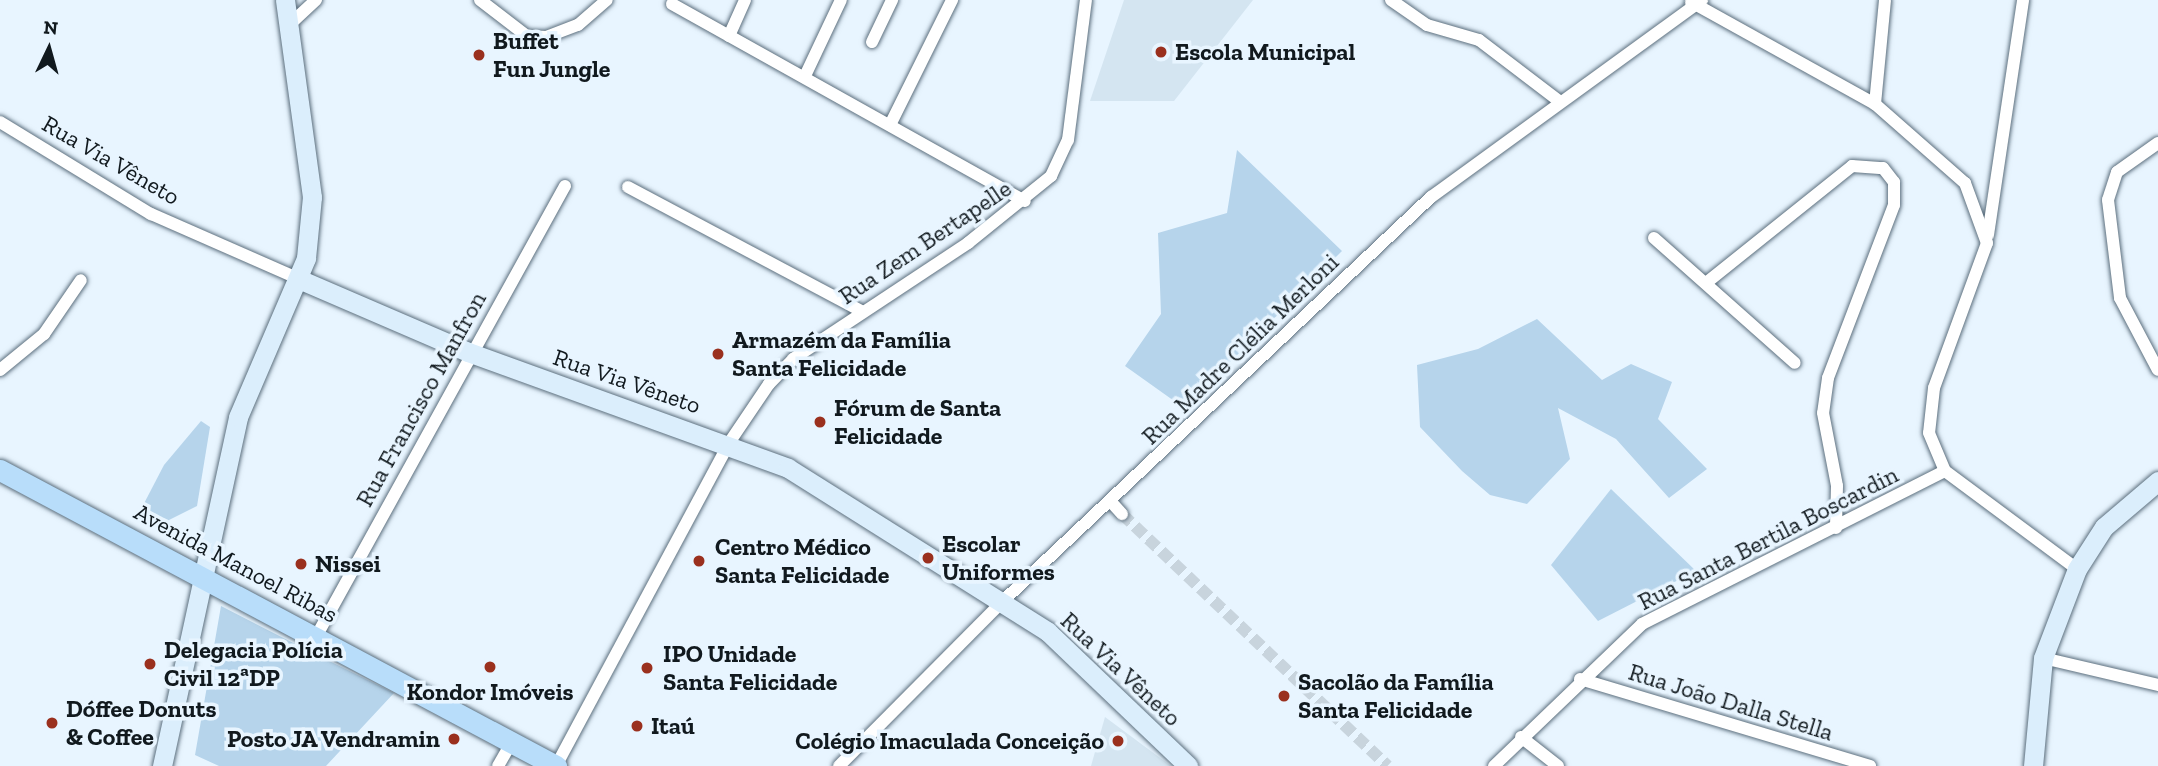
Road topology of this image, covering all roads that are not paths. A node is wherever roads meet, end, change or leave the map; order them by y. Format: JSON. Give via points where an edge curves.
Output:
{"nodes":[{"id":1,"x":285,"y":0,"type":"edge"},
{"id":2,"x":316,"y":0,"type":"edge"},
{"id":3,"x":480,"y":0,"type":"edge"},
{"id":4,"x":607,"y":0,"type":"edge"},
{"id":5,"x":745,"y":0,"type":"edge"},
{"id":6,"x":841,"y":0,"type":"edge"},
{"id":7,"x":892,"y":0,"type":"edge"},
{"id":8,"x":951,"y":0,"type":"edge"},
{"id":9,"x":1086,"y":0,"type":"edge"},
{"id":10,"x":1391,"y":0,"type":"edge"},
{"id":11,"x":1885,"y":0,"type":"edge"},
{"id":12,"x":2023,"y":0,"type":"edge"},
{"id":13,"x":1695,"y":1,"type":"edge"},
{"id":14,"x":672,"y":4,"type":"dead end"},
{"id":15,"x":289,"y":25,"type":"junction"},
{"id":16,"x":729,"y":36,"type":"junction"},
{"id":17,"x":872,"y":42,"type":"dead end"},
{"id":18,"x":805,"y":76,"type":"junction"},
{"id":19,"x":1559,"y":101,"type":"junction"},
{"id":20,"x":1875,"y":104,"type":"junction"},
{"id":21,"x":0,"y":122,"type":"edge"},
{"id":22,"x":890,"y":125,"type":"junction"},
{"id":23,"x":2158,"y":143,"type":"edge"},
{"id":24,"x":565,"y":186,"type":"dead end"},
{"id":25,"x":628,"y":187,"type":"dead end"},
{"id":26,"x":1025,"y":201,"type":"junction"},
{"id":27,"x":1654,"y":237,"type":"dead end"},
{"id":28,"x":1987,"y":243,"type":"junction"},
{"id":29,"x":81,"y":280,"type":"dead end"},
{"id":30,"x":301,"y":280,"type":"junction"},
{"id":31,"x":1706,"y":283,"type":"junction"},
{"id":32,"x":861,"y":311,"type":"junction"},
{"id":33,"x":468,"y":352,"type":"junction"},
{"id":34,"x":1796,"y":363,"type":"dead end"},
{"id":35,"x":0,"y":370,"type":"edge"},
{"id":36,"x":2158,"y":370,"type":"edge"},
{"id":37,"x":729,"y":443,"type":"junction"},
{"id":38,"x":0,"y":470,"type":"edge"},
{"id":39,"x":1945,"y":471,"type":"junction"},
{"id":40,"x":2158,"y":481,"type":"edge"},
{"id":41,"x":1112,"y":503,"type":"junction"},
{"id":42,"x":1122,"y":514,"type":"tunnel mouth"},
{"id":43,"x":1836,"y":528,"type":"junction"},
{"id":44,"x":2077,"y":569,"type":"junction"},
{"id":45,"x":201,"y":573,"type":"junction"},
{"id":46,"x":1003,"y":601,"type":"junction"},
{"id":47,"x":317,"y":635,"type":"junction"},
{"id":48,"x":2043,"y":658,"type":"junction"},
{"id":49,"x":1580,"y":679,"type":"junction"},
{"id":50,"x":2158,"y":685,"type":"edge"},
{"id":51,"x":1521,"y":737,"type":"junction"},
{"id":52,"x":512,"y":742,"type":"junction"},
{"id":53,"x":162,"y":766,"type":"edge"},
{"id":54,"x":498,"y":766,"type":"edge"},
{"id":55,"x":556,"y":766,"type":"edge"},
{"id":56,"x":839,"y":766,"type":"edge"},
{"id":57,"x":1188,"y":766,"type":"edge"},
{"id":58,"x":1494,"y":766,"type":"edge"},
{"id":59,"x":1558,"y":766,"type":"edge"},
{"id":60,"x":1870,"y":766,"type":"edge"},
{"id":61,"x":2034,"y":766,"type":"edge"}],
"edges":[{"from":1,"to":15,"type":"main road"},
{"from":2,"to":15,"type":"street"},
{"from":3,"to":4,"type":"street","via":[[527,36],[546,37],[578,25]]},
{"from":5,"to":16,"type":"street"},
{"from":6,"to":18,"type":"street"},
{"from":7,"to":17,"type":"street"},
{"from":8,"to":22,"type":"street"},
{"from":9,"to":26,"type":"street","name":"Rua Zem Bertapelle","via":[[1063,157]]},
{"from":10,"to":19,"type":"street","via":[[1427,25],[1479,40]]},
{"from":11,"to":20,"type":"street"},
{"from":12,"to":28,"type":"street"},
{"from":13,"to":19,"type":"street","name":"Rua Madre Clélia Merloni"},
{"from":13,"to":20,"type":"street"},
{"from":14,"to":16,"type":"street"},
{"from":15,"to":30,"type":"main road","via":[[312,197]]},
{"from":16,"to":18,"type":"street"},
{"from":18,"to":22,"type":"street"},
{"from":19,"to":41,"type":"street","name":"Rua Madre Clélia Merloni","via":[[1432,197]]},
{"from":20,"to":28,"type":"street","via":[[1965,183]]},
{"from":21,"to":30,"type":"street","name":"Rua Via Vêneto","via":[[151,214]]},
{"from":22,"to":26,"type":"street"},
{"from":23,"to":36,"type":"street","via":[[2117,172],[2108,200],[2120,298]]},
{"from":24,"to":33,"type":"street","name":"Rua Francisco Manfron"},
{"from":25,"to":32,"type":"street"},
{"from":26,"to":32,"type":"street","name":"Rua Zem Bertapelle"},
{"from":27,"to":31,"type":"street"},
{"from":28,"to":39,"type":"street","via":[[1934,388],[1929,433]]},
{"from":29,"to":35,"type":"street","via":[[44,334]]},
{"from":30,"to":33,"type":"main road","name":"Rua Via Vêneto"},
{"from":30,"to":45,"type":"main road","via":[[238,416]]},
{"from":31,"to":34,"type":"street"},
{"from":31,"to":43,"type":"street","via":[[1852,166],[1883,168],[1894,182],[1894,205],[1828,378],[1823,413],[1837,486]]},
{"from":32,"to":37,"type":"street","name":"Rua Zem Bertapelle","via":[[793,359]]},
{"from":33,"to":37,"type":"main road","name":"Rua Via Vêneto"},
{"from":33,"to":47,"type":"street","name":"Rua Francisco Manfron"},
{"from":37,"to":46,"type":"main road","name":"Rua Via Vêneto","via":[[788,468]]},
{"from":37,"to":55,"type":"street","name":"Rua Zem Bertapelle"},
{"from":38,"to":45,"type":"main road","name":"Avenida Manoel Ribas"},
{"from":39,"to":43,"type":"street","name":"Rua Santa Bertila Boscardin"},
{"from":39,"to":44,"type":"street"},
{"from":40,"to":44,"type":"main road","via":[[2104,527]]},
{"from":41,"to":42,"type":"street"},
{"from":41,"to":46,"type":"street","name":"Rua Madre Clélia Merloni"},
{"from":43,"to":49,"type":"street","name":"Rua Santa Bertila Boscardin","via":[[1642,624]]},
{"from":44,"to":48,"type":"main road"},
{"from":45,"to":47,"type":"main road","name":"Avenida Manoel Ribas"},
{"from":45,"to":53,"type":"main road"},
{"from":46,"to":56,"type":"street","name":"Rua Madre Clélia Merloni"},
{"from":46,"to":57,"type":"main road","name":"Rua Via Vêneto","via":[[1098,677]]},
{"from":47,"to":52,"type":"main road","name":"Avenida Manoel Ribas"},
{"from":48,"to":50,"type":"street"},
{"from":48,"to":61,"type":"main road"},
{"from":49,"to":51,"type":"street","name":"Rua Santa Bertila Boscardin"},
{"from":49,"to":60,"type":"street","name":"Rua João Dalla Stella"},
{"from":51,"to":58,"type":"street","name":"Rua Santa Bertila Boscardin"},
{"from":51,"to":59,"type":"street"},
{"from":52,"to":54,"type":"street"},
{"from":52,"to":55,"type":"main road","name":"Avenida Manoel Ribas"}]}
